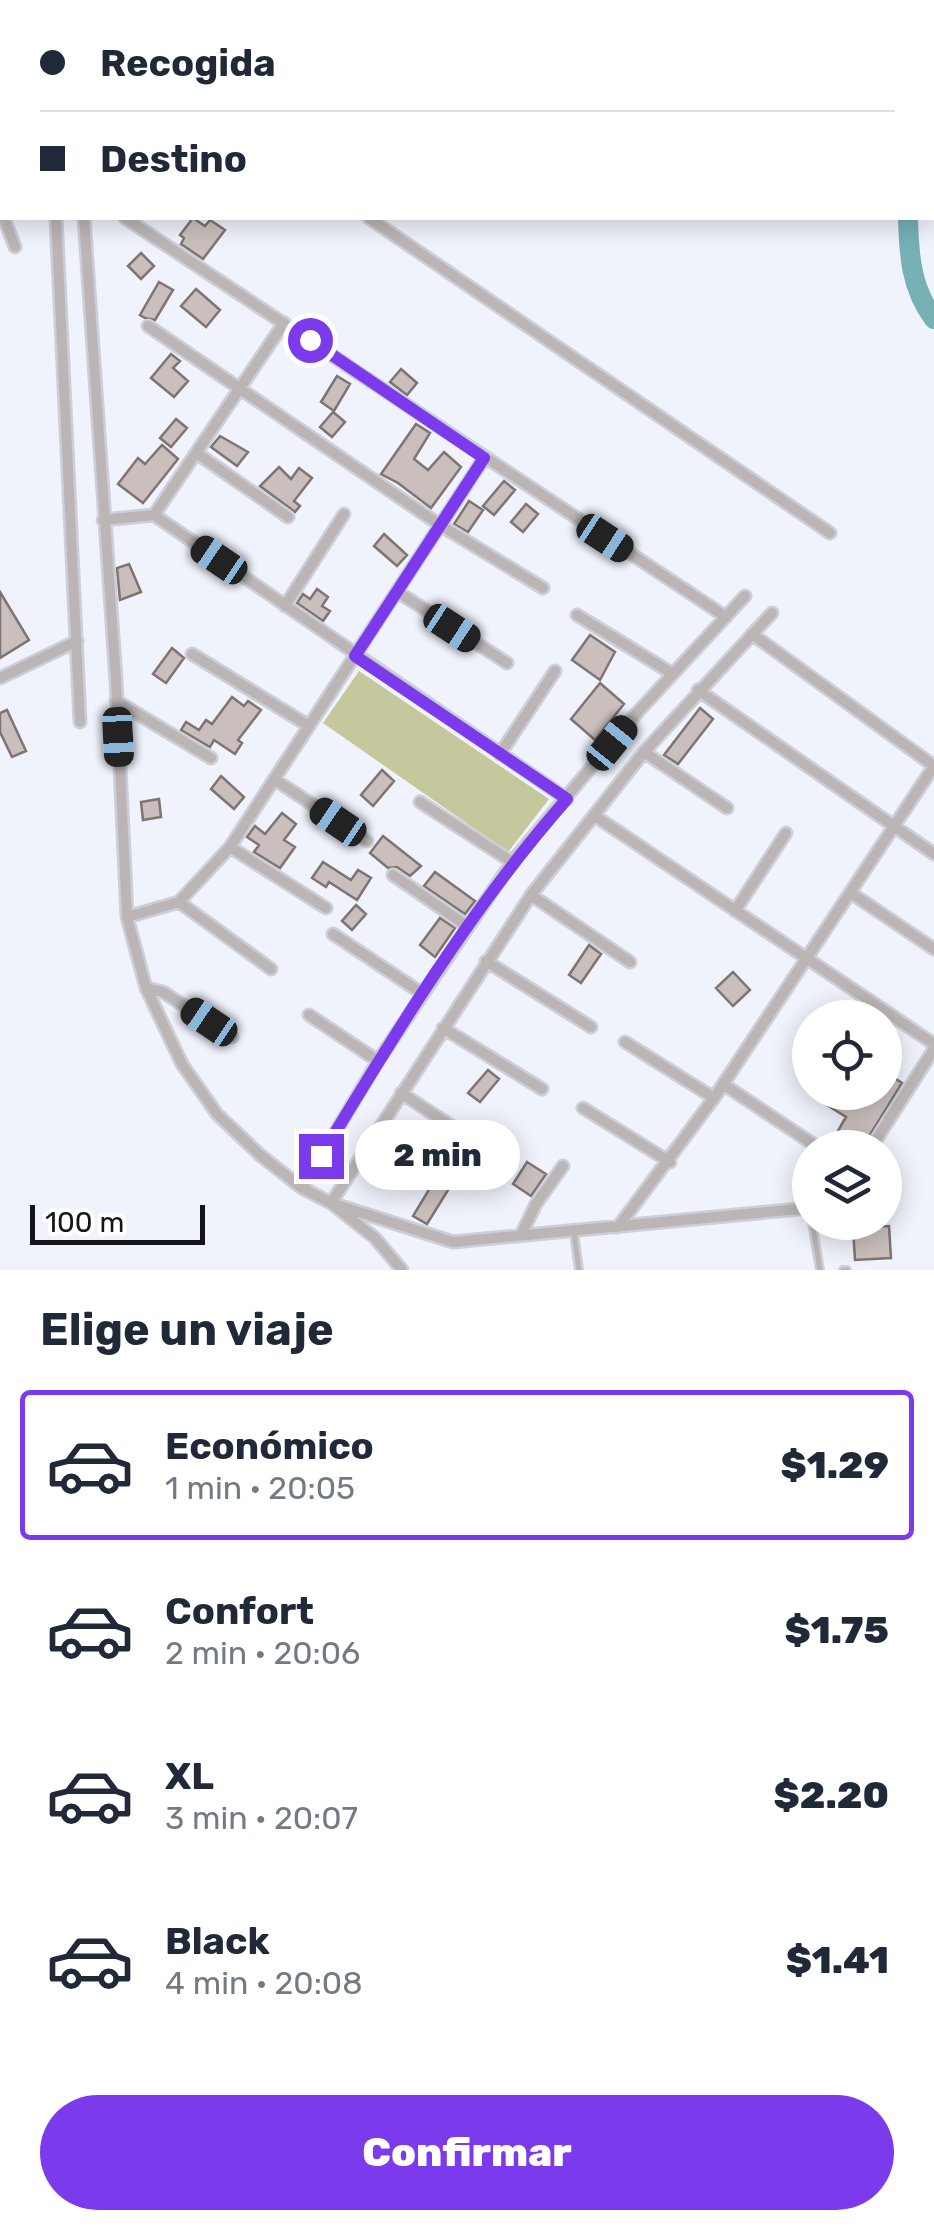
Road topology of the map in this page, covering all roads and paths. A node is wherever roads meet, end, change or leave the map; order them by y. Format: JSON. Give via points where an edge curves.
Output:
{"nodes":[{"id":1,"x":5,"y":220,"type":"edge"},
{"id":2,"x":56,"y":220,"type":"edge"},
{"id":3,"x":84,"y":220,"type":"edge"},
{"id":4,"x":128,"y":220,"type":"edge"},
{"id":5,"x":372,"y":220,"type":"edge"},
{"id":6,"x":15,"y":247,"type":"dead end"},
{"id":7,"x":284,"y":323,"type":"junction"},
{"id":8,"x":148,"y":326,"type":"dead end"},
{"id":9,"x":240,"y":390,"type":"junction"},
{"id":10,"x":198,"y":454,"type":"junction"},
{"id":11,"x":484,"y":458,"type":"junction"},
{"id":12,"x":344,"y":514,"type":"dead end"},
{"id":13,"x":154,"y":515,"type":"junction"},
{"id":14,"x":288,"y":517,"type":"dead end"},
{"id":15,"x":103,"y":520,"type":"junction"},
{"id":16,"x":440,"y":524,"type":"junction"},
{"id":17,"x":830,"y":533,"type":"dead end"},
{"id":18,"x":543,"y":588,"type":"dead end"},
{"id":19,"x":398,"y":592,"type":"junction"},
{"id":20,"x":746,"y":596,"type":"dead end"},
{"id":21,"x":285,"y":606,"type":"junction"},
{"id":22,"x":772,"y":614,"type":"dead end"},
{"id":23,"x":577,"y":615,"type":"dead end"},
{"id":24,"x":726,"y":617,"type":"junction"},
{"id":25,"x":752,"y":634,"type":"junction"},
{"id":26,"x":77,"y":641,"type":"junction"},
{"id":27,"x":192,"y":654,"type":"dead end"},
{"id":28,"x":355,"y":656,"type":"junction"},
{"id":29,"x":507,"y":663,"type":"dead end"},
{"id":30,"x":555,"y":672,"type":"dead end"},
{"id":31,"x":673,"y":674,"type":"junction"},
{"id":32,"x":0,"y":678,"type":"edge"},
{"id":33,"x":698,"y":690,"type":"junction"},
{"id":34,"x":116,"y":701,"type":"junction"},
{"id":35,"x":80,"y":722,"type":"dead end"},
{"id":36,"x":309,"y":726,"type":"junction"},
{"id":37,"x":644,"y":752,"type":"junction"},
{"id":38,"x":500,"y":754,"type":"junction"},
{"id":39,"x":211,"y":758,"type":"dead end"},
{"id":40,"x":274,"y":779,"type":"junction"},
{"id":41,"x":567,"y":799,"type":"junction"},
{"id":42,"x":420,"y":802,"type":"dead end"},
{"id":43,"x":726,"y":808,"type":"dead end"},
{"id":44,"x":595,"y":816,"type":"junction"},
{"id":45,"x":894,"y":827,"type":"junction"},
{"id":46,"x":786,"y":833,"type":"dead end"},
{"id":47,"x":367,"y":841,"type":"dead end"},
{"id":48,"x":230,"y":846,"type":"junction"},
{"id":49,"x":934,"y":854,"type":"edge"},
{"id":50,"x":512,"y":862,"type":"junction"},
{"id":51,"x":394,"y":875,"type":"dead end"},
{"id":52,"x":852,"y":893,"type":"junction"},
{"id":53,"x":531,"y":895,"type":"junction"},
{"id":54,"x":179,"y":902,"type":"junction"},
{"id":55,"x":326,"y":908,"type":"dead end"},
{"id":56,"x":735,"y":910,"type":"junction"},
{"id":57,"x":128,"y":917,"type":"junction"},
{"id":58,"x":466,"y":926,"type":"junction"},
{"id":59,"x":333,"y":934,"type":"dead end"},
{"id":60,"x":934,"y":950,"type":"edge"},
{"id":61,"x":808,"y":960,"type":"junction"},
{"id":62,"x":486,"y":961,"type":"junction"},
{"id":63,"x":630,"y":962,"type":"dead end"},
{"id":64,"x":271,"y":969,"type":"dead end"},
{"id":65,"x":146,"y":988,"type":"junction"},
{"id":66,"x":423,"y":994,"type":"junction"},
{"id":67,"x":868,"y":1000,"type":"edge"},
{"id":68,"x":309,"y":1015,"type":"dead end"},
{"id":69,"x":902,"y":1024,"type":"edge"},
{"id":70,"x":592,"y":1027,"type":"dead end"},
{"id":71,"x":443,"y":1028,"type":"junction"},
{"id":72,"x":232,"y":1038,"type":"dead end"},
{"id":73,"x":625,"y":1042,"type":"dead end"},
{"id":74,"x":934,"y":1047,"type":"edge"},
{"id":75,"x":378,"y":1061,"type":"junction"},
{"id":76,"x":723,"y":1084,"type":"junction"},
{"id":77,"x":542,"y":1089,"type":"dead end"},
{"id":78,"x":401,"y":1093,"type":"junction"},
{"id":79,"x":714,"y":1098,"type":"junction"},
{"id":80,"x":583,"y":1108,"type":"dead end"},
{"id":81,"x":792,"y":1130,"type":"edge"},
{"id":82,"x":882,"y":1130,"type":"edge"},
{"id":83,"x":502,"y":1159,"type":"dead end"},
{"id":84,"x":670,"y":1162,"type":"junction"},
{"id":85,"x":563,"y":1166,"type":"dead end"},
{"id":86,"x":302,"y":1188,"type":"junction"},
{"id":87,"x":331,"y":1202,"type":"junction"},
{"id":88,"x":792,"y":1212,"type":"edge"},
{"id":89,"x":618,"y":1227,"type":"junction"},
{"id":90,"x":574,"y":1228,"type":"junction"},
{"id":91,"x":521,"y":1235,"type":"junction"},
{"id":92,"x":815,"y":1240,"type":"edge"},
{"id":93,"x":402,"y":1270,"type":"edge"},
{"id":94,"x":579,"y":1270,"type":"edge"},
{"id":95,"x":820,"y":1270,"type":"edge"}],
"edges":[{"from":1,"to":6,"type":"street"},
{"from":2,"to":26,"type":"street"},
{"from":3,"to":15,"type":"street"},
{"from":4,"to":7,"type":"street"},
{"from":5,"to":17,"type":"street"},
{"from":7,"to":9,"type":"street"},
{"from":7,"to":11,"type":"street"},
{"from":8,"to":9,"type":"street"},
{"from":9,"to":10,"type":"street"},
{"from":9,"to":16,"type":"street"},
{"from":10,"to":13,"type":"street"},
{"from":10,"to":14,"type":"street"},
{"from":11,"to":16,"type":"street"},
{"from":11,"to":24,"type":"street"},
{"from":12,"to":21,"type":"street"},
{"from":13,"to":15,"type":"street"},
{"from":13,"to":21,"type":"street"},
{"from":15,"to":34,"type":"street"},
{"from":16,"to":18,"type":"street"},
{"from":16,"to":19,"type":"street"},
{"from":19,"to":28,"type":"street"},
{"from":19,"to":29,"type":"street"},
{"from":20,"to":24,"type":"street"},
{"from":21,"to":28,"type":"street"},
{"from":22,"to":25,"type":"street"},
{"from":23,"to":31,"type":"street"},
{"from":24,"to":31,"type":"street"},
{"from":25,"to":33,"type":"street"},
{"from":25,"to":45,"type":"street","via":[[934,766]]},
{"from":26,"to":32,"type":"street"},
{"from":26,"to":35,"type":"street"},
{"from":27,"to":36,"type":"street"},
{"from":28,"to":36,"type":"street"},
{"from":28,"to":38,"type":"street"},
{"from":30,"to":38,"type":"street"},
{"from":31,"to":41,"type":"street"},
{"from":33,"to":37,"type":"street"},
{"from":33,"to":45,"type":"street"},
{"from":34,"to":39,"type":"street"},
{"from":34,"to":57,"type":"street"},
{"from":36,"to":40,"type":"street"},
{"from":37,"to":43,"type":"street"},
{"from":37,"to":44,"type":"street"},
{"from":38,"to":41,"type":"street"},
{"from":40,"to":47,"type":"street"},
{"from":40,"to":48,"type":"street"},
{"from":41,"to":50,"type":"street"},
{"from":42,"to":50,"type":"street"},
{"from":44,"to":53,"type":"street"},
{"from":44,"to":56,"type":"street"},
{"from":45,"to":49,"type":"street"},
{"from":45,"to":52,"type":"street"},
{"from":46,"to":56,"type":"street"},
{"from":48,"to":54,"type":"street"},
{"from":48,"to":55,"type":"street"},
{"from":50,"to":58,"type":"street"},
{"from":51,"to":58,"type":"street"},
{"from":52,"to":60,"type":"street"},
{"from":52,"to":61,"type":"street"},
{"from":53,"to":62,"type":"street"},
{"from":53,"to":63,"type":"street"},
{"from":54,"to":57,"type":"street"},
{"from":54,"to":64,"type":"street"},
{"from":56,"to":61,"type":"street"},
{"from":57,"to":65,"type":"street"},
{"from":58,"to":66,"type":"street"},
{"from":59,"to":66,"type":"street"},
{"from":61,"to":67,"type":"street"},
{"from":61,"to":76,"type":"street"},
{"from":62,"to":70,"type":"street"},
{"from":62,"to":71,"type":"street"},
{"from":65,"to":72,"type":"street","via":[[163,992]]},
{"from":65,"to":86,"type":"street","via":[[182,1064],[216,1114]]},
{"from":66,"to":75,"type":"street"},
{"from":68,"to":75,"type":"street"},
{"from":69,"to":74,"type":"street"},
{"from":71,"to":77,"type":"street"},
{"from":71,"to":78,"type":"street"},
{"from":73,"to":79,"type":"street"},
{"from":74,"to":82,"type":"street"},
{"from":75,"to":86,"type":"street"},
{"from":76,"to":79,"type":"street"},
{"from":76,"to":81,"type":"street"},
{"from":78,"to":83,"type":"street"},
{"from":78,"to":87,"type":"street"},
{"from":79,"to":84,"type":"street"},
{"from":80,"to":84,"type":"street"},
{"from":84,"to":89,"type":"street"},
{"from":85,"to":91,"type":"street"},
{"from":86,"to":87,"type":"street"},
{"from":87,"to":91,"type":"street","via":[[454,1242]]},
{"from":87,"to":93,"type":"street"},
{"from":88,"to":89,"type":"street"},
{"from":89,"to":90,"type":"street"},
{"from":90,"to":91,"type":"street"},
{"from":90,"to":94,"type":"lane"},
{"from":92,"to":95,"type":"lane"}]}
